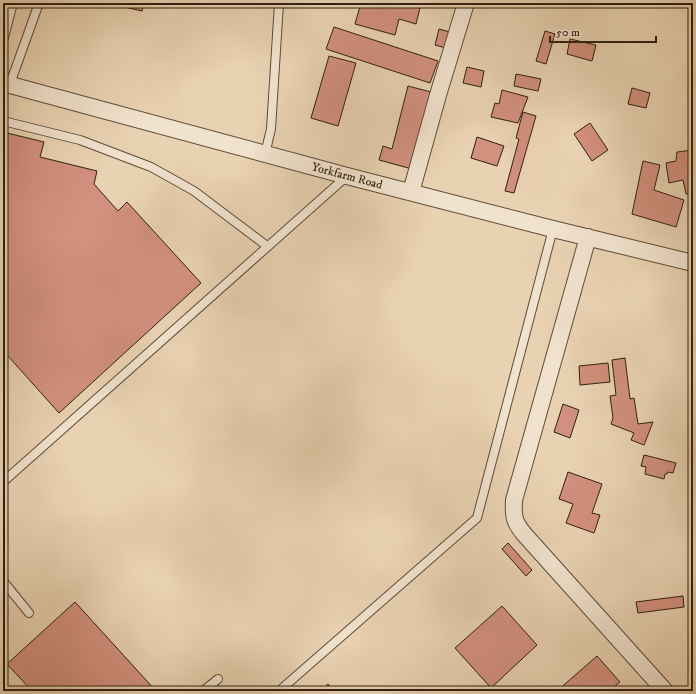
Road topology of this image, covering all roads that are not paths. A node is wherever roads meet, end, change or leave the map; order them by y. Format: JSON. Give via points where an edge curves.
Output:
{"nodes":[{"id":1,"x":13,"y":3,"type":"edge"},
{"id":2,"x":39,"y":3,"type":"edge"},
{"id":3,"x":279,"y":3,"type":"edge"},
{"id":4,"x":466,"y":3,"type":"edge"},
{"id":5,"x":3,"y":41,"type":"edge"},
{"id":6,"x":7,"y":84,"type":"edge"},
{"id":7,"x":3,"y":121,"type":"edge"},
{"id":8,"x":264,"y":154,"type":"junction"},
{"id":9,"x":347,"y":176,"type":"junction"},
{"id":10,"x":411,"y":192,"type":"junction"},
{"id":11,"x":553,"y":229,"type":"junction"},
{"id":12,"x":588,"y":237,"type":"junction"},
{"id":13,"x":267,"y":246,"type":"junction"},
{"id":14,"x":693,"y":263,"type":"edge"},
{"id":15,"x":3,"y":482,"type":"edge"},
{"id":16,"x":3,"y":581,"type":"edge"},
{"id":17,"x":29,"y":613,"type":"dead end"},
{"id":18,"x":218,"y":679,"type":"dead end"},
{"id":19,"x":203,"y":691,"type":"edge"},
{"id":20,"x":279,"y":691,"type":"edge"},
{"id":21,"x":664,"y":691,"type":"edge"}],
"edges":[{"from":1,"to":5,"type":"lane"},
{"from":2,"to":6,"type":"lane"},
{"from":3,"to":8,"type":"lane","via":[[271,129]]},
{"from":4,"to":10,"type":"street"},
{"from":6,"to":8,"type":"street","name":"Yorkfarm Road"},
{"from":7,"to":13,"type":"lane","via":[[80,140],[151,167],[194,191]]},
{"from":8,"to":9,"type":"street","name":"Yorkfarm Road"},
{"from":9,"to":10,"type":"street","name":"Yorkfarm Road"},
{"from":9,"to":13,"type":"lane"},
{"from":10,"to":11,"type":"street","name":"Yorkfarm Road"},
{"from":11,"to":12,"type":"street","name":"Yorkfarm Road"},
{"from":11,"to":20,"type":"lane","via":[[477,518]]},
{"from":12,"to":14,"type":"street","name":"Yorkfarm Road"},
{"from":12,"to":21,"type":"street","via":[[514,500],[514,517],[517,526]]},
{"from":13,"to":15,"type":"lane"},
{"from":16,"to":17,"type":"lane"},
{"from":18,"to":19,"type":"lane"}]}
